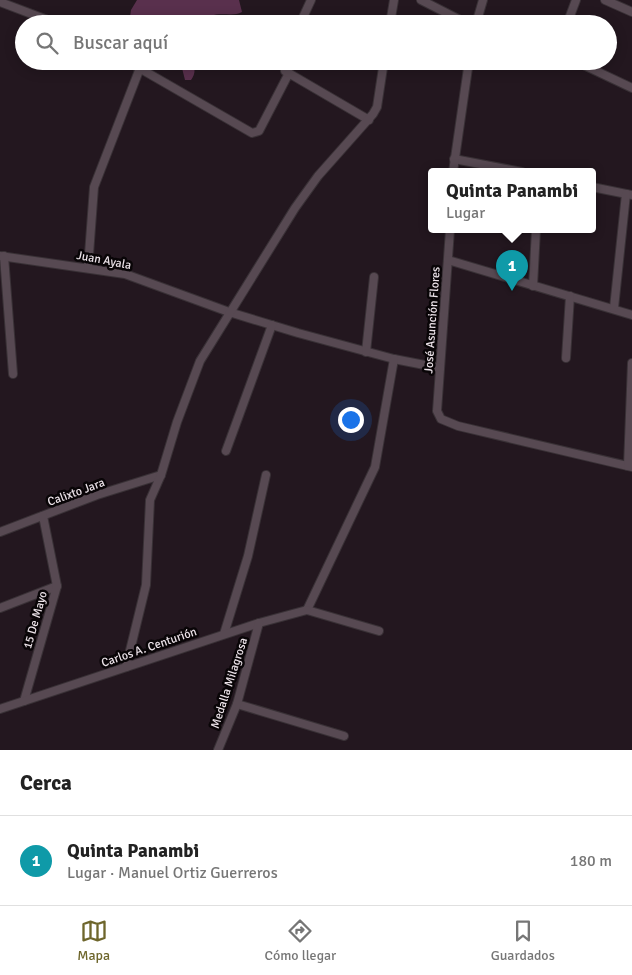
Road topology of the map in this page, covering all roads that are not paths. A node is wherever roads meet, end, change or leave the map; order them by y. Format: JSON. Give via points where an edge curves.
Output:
{"nodes":[{"id":1,"x":311,"y":0,"type":"edge"},
{"id":2,"x":394,"y":0,"type":"edge"},
{"id":3,"x":420,"y":0,"type":"edge"},
{"id":4,"x":483,"y":0,"type":"edge"},
{"id":5,"x":576,"y":0,"type":"edge"},
{"id":6,"x":605,"y":0,"type":"edge"},
{"id":7,"x":0,"y":2,"type":"edge"},
{"id":8,"x":632,"y":12,"type":"edge"},
{"id":9,"x":34,"y":15,"type":"edge"},
{"id":10,"x":304,"y":15,"type":"edge"},
{"id":11,"x":392,"y":15,"type":"edge"},
{"id":12,"x":454,"y":15,"type":"edge"},
{"id":13,"x":478,"y":15,"type":"edge"},
{"id":14,"x":570,"y":15,"type":"edge"},
{"id":15,"x":139,"y":70,"type":"edge"},
{"id":16,"x":143,"y":70,"type":"edge"},
{"id":17,"x":285,"y":70,"type":"edge"},
{"id":18,"x":382,"y":70,"type":"edge"},
{"id":19,"x":468,"y":70,"type":"edge"},
{"id":20,"x":594,"y":70,"type":"edge"},
{"id":21,"x":288,"y":73,"type":"junction"},
{"id":22,"x":632,"y":88,"type":"edge"},
{"id":23,"x":368,"y":120,"type":"junction"},
{"id":24,"x":454,"y":159,"type":"junction"},
{"id":25,"x":453,"y":168,"type":"edge"},
{"id":26,"x":501,"y":168,"type":"edge"},
{"id":27,"x":596,"y":188,"type":"edge"},
{"id":28,"x":629,"y":195,"type":"edge"},
{"id":29,"x":450,"y":233,"type":"edge"},
{"id":30,"x":536,"y":233,"type":"edge"},
{"id":31,"x":2,"y":256,"type":"edge"},
{"id":32,"x":448,"y":260,"type":"junction"},
{"id":33,"x":88,"y":268,"type":"junction"},
{"id":34,"x":374,"y":277,"type":"dead end"},
{"id":35,"x":532,"y":286,"type":"junction"},
{"id":36,"x":570,"y":296,"type":"junction"},
{"id":37,"x":614,"y":308,"type":"junction"},
{"id":38,"x":229,"y":312,"type":"junction"},
{"id":39,"x":632,"y":315,"type":"edge"},
{"id":40,"x":272,"y":325,"type":"junction"},
{"id":41,"x":366,"y":352,"type":"junction"},
{"id":42,"x":566,"y":358,"type":"dead end"},
{"id":43,"x":394,"y":359,"type":"junction"},
{"id":44,"x":632,"y":363,"type":"edge"},
{"id":45,"x":440,"y":368,"type":"junction"},
{"id":46,"x":13,"y":374,"type":"dead end"},
{"id":47,"x":226,"y":451,"type":"dead end"},
{"id":48,"x":630,"y":466,"type":"edge"},
{"id":49,"x":161,"y":475,"type":"junction"},
{"id":50,"x":266,"y":475,"type":"dead end"},
{"id":51,"x":43,"y":516,"type":"junction"},
{"id":52,"x":0,"y":532,"type":"edge"},
{"id":53,"x":57,"y":586,"type":"junction"},
{"id":54,"x":0,"y":608,"type":"edge"},
{"id":55,"x":307,"y":610,"type":"junction"},
{"id":56,"x":259,"y":623,"type":"junction"},
{"id":57,"x":379,"y":631,"type":"dead end"},
{"id":58,"x":224,"y":634,"type":"junction"},
{"id":59,"x":126,"y":667,"type":"junction"},
{"id":60,"x":24,"y":701,"type":"junction"},
{"id":61,"x":236,"y":704,"type":"junction"},
{"id":62,"x":0,"y":709,"type":"edge"},
{"id":63,"x":344,"y":736,"type":"dead end"},
{"id":64,"x":218,"y":750,"type":"edge"}],
"edges":[{"from":1,"to":10,"type":"street"},
{"from":2,"to":11,"type":"street"},
{"from":3,"to":12,"type":"street"},
{"from":4,"to":13,"type":"street"},
{"from":5,"to":14,"type":"street"},
{"from":6,"to":8,"type":"street"},
{"from":7,"to":9,"type":"street"},
{"from":15,"to":33,"type":"street","via":[[94,187]]},
{"from":16,"to":21,"type":"street","via":[[252,133],[259,130]]},
{"from":17,"to":21,"type":"street"},
{"from":18,"to":23,"type":"street","via":[[376,107]]},
{"from":19,"to":24,"type":"street"},
{"from":20,"to":22,"type":"street"},
{"from":21,"to":23,"type":"street"},
{"from":23,"to":38,"type":"street","via":[[318,176]]},
{"from":24,"to":25,"type":"street"},
{"from":24,"to":26,"type":"street"},
{"from":27,"to":28,"type":"street"},
{"from":28,"to":37,"type":"street"},
{"from":29,"to":32,"type":"street","name":"José Asunción Flores"},
{"from":30,"to":35,"type":"street"},
{"from":31,"to":33,"type":"street","name":"Juan Ayala"},
{"from":31,"to":46,"type":"street"},
{"from":32,"to":35,"type":"street"},
{"from":32,"to":45,"type":"street","name":"José Asunción Flores"},
{"from":33,"to":38,"type":"street","name":"Juan Ayala","via":[[126,274]]},
{"from":34,"to":41,"type":"street"},
{"from":35,"to":36,"type":"street"},
{"from":36,"to":37,"type":"street"},
{"from":36,"to":42,"type":"street"},
{"from":37,"to":39,"type":"street"},
{"from":38,"to":40,"type":"street","name":"Juan Ayala"},
{"from":38,"to":49,"type":"street","via":[[200,361]]},
{"from":40,"to":41,"type":"street","name":"Juan Ayala"},
{"from":40,"to":47,"type":"street"},
{"from":41,"to":43,"type":"street","name":"Juan Ayala"},
{"from":43,"to":45,"type":"street","name":"Juan Ayala"},
{"from":43,"to":55,"type":"street","via":[[375,467]]},
{"from":44,"to":48,"type":"street"},
{"from":45,"to":48,"type":"street","name":"José Asunción Flores","via":[[437,411],[441,418],[458,426]]},
{"from":49,"to":51,"type":"street","name":"Calixto Jara"},
{"from":49,"to":59,"type":"street","via":[[150,500],[146,585]]},
{"from":50,"to":58,"type":"street","via":[[248,556]]},
{"from":51,"to":52,"type":"street","name":"Calixto Jara"},
{"from":51,"to":53,"type":"street","name":"15 De Mayo"},
{"from":53,"to":54,"type":"street"},
{"from":53,"to":60,"type":"street","name":"15 De Mayo"},
{"from":55,"to":56,"type":"street","name":"Carlos A. Centurión"},
{"from":55,"to":57,"type":"street"},
{"from":56,"to":58,"type":"street","name":"Carlos A. Centurión"},
{"from":56,"to":61,"type":"street","name":"Medalla Milagrosa"},
{"from":58,"to":59,"type":"street","name":"Carlos A. Centurión"},
{"from":59,"to":60,"type":"street","name":"Carlos A. Centurión"},
{"from":60,"to":62,"type":"street","name":"Carlos A. Centurión"},
{"from":61,"to":63,"type":"street"},
{"from":61,"to":64,"type":"street","name":"Medalla Milagrosa"}]}
